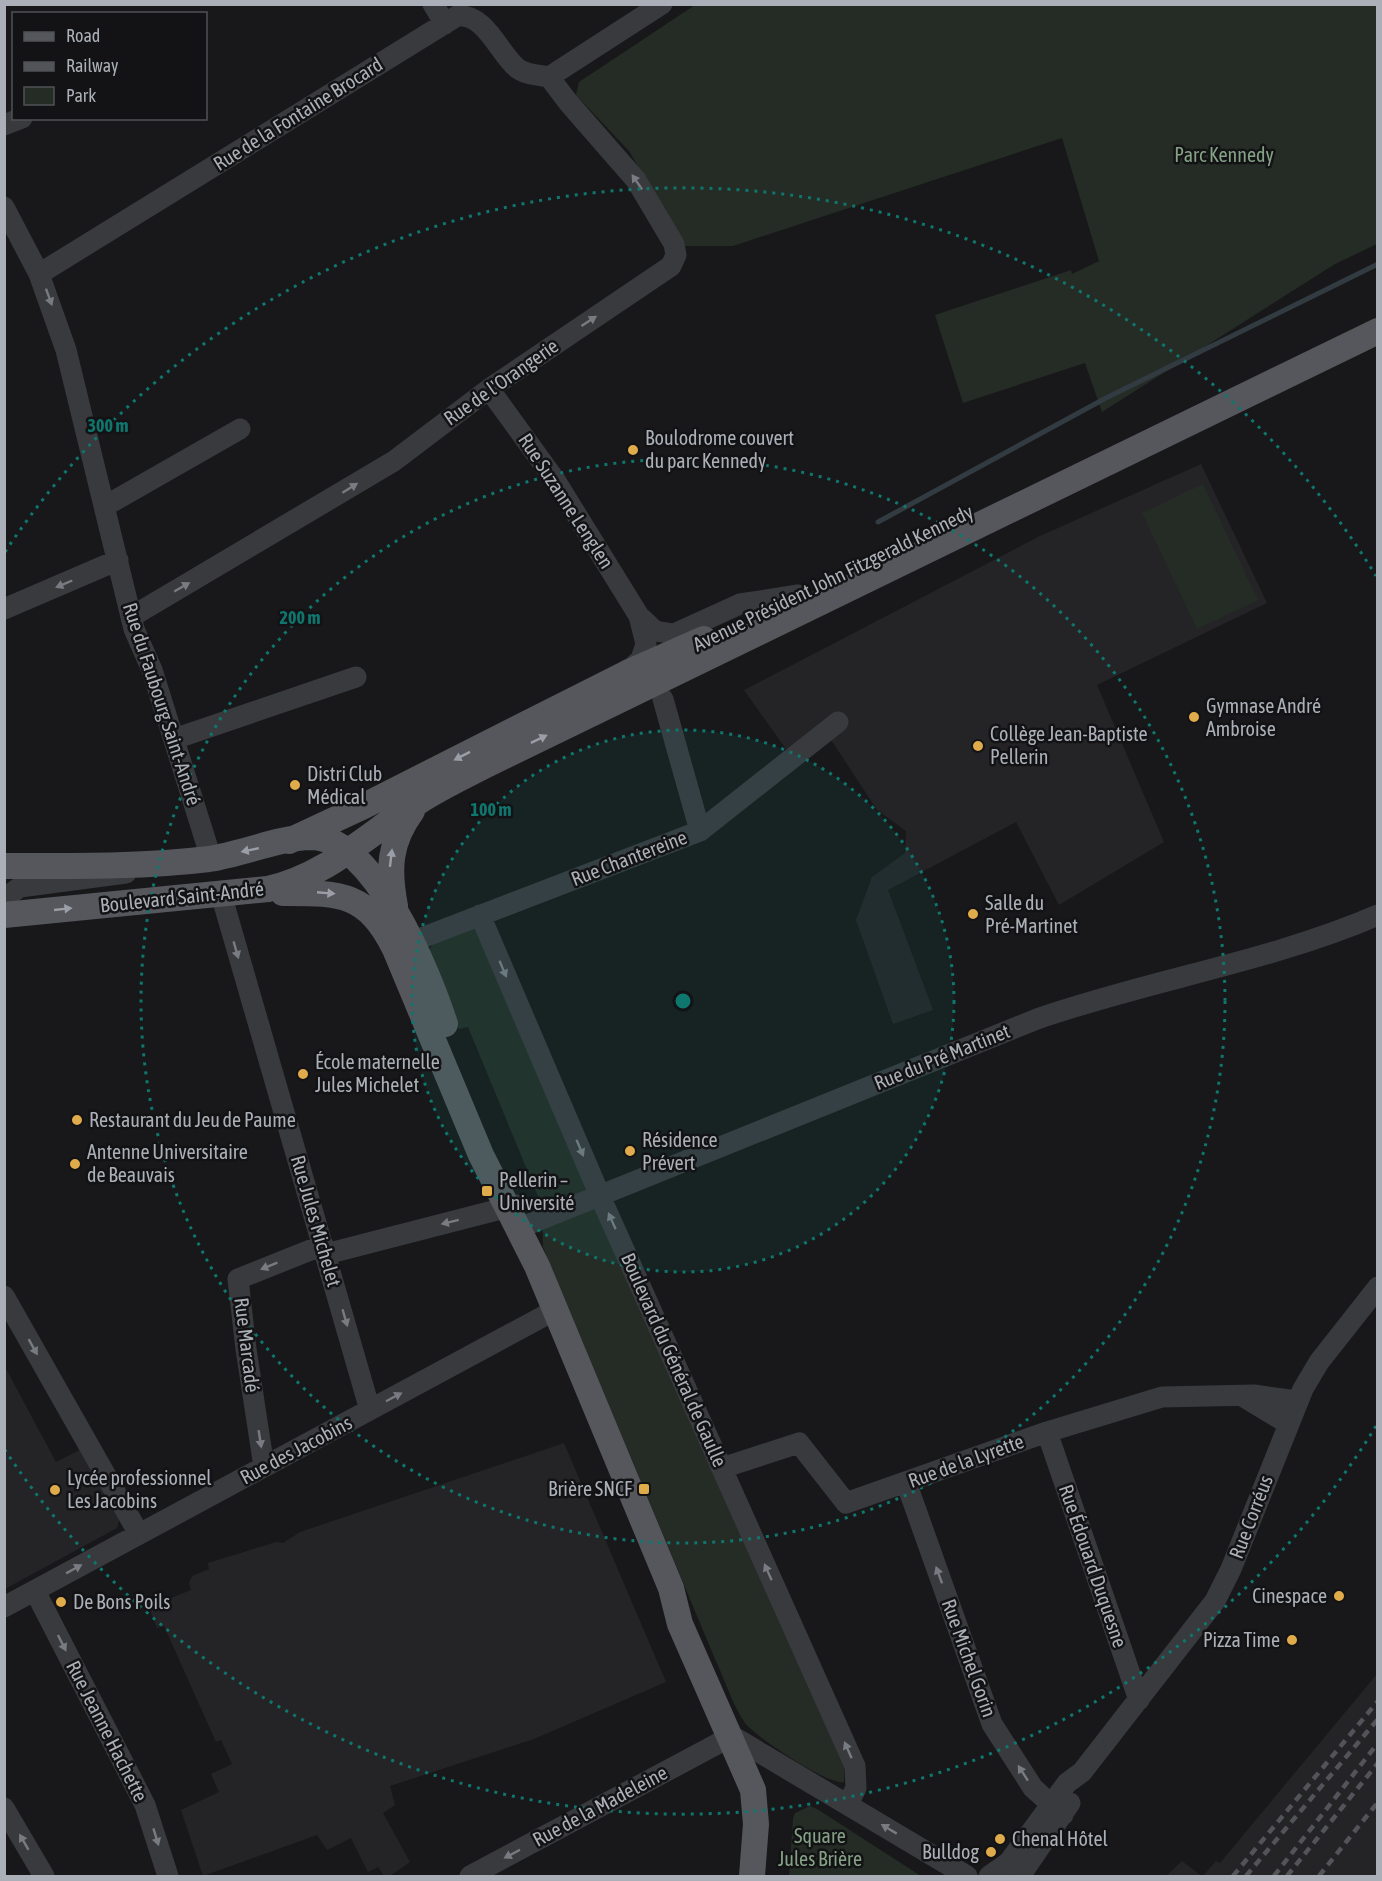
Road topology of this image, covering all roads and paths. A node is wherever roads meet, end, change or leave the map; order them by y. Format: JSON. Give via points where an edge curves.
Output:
{"nodes":[{"id":1,"x":433,"y":4,"type":"edge"},
{"id":2,"x":662,"y":4,"type":"edge"},
{"id":3,"x":445,"y":24,"type":"junction"},
{"id":4,"x":549,"y":77,"type":"junction"},
{"id":5,"x":7,"y":218,"type":"edge"},
{"id":6,"x":39,"y":274,"type":"junction"},
{"id":7,"x":1377,"y":316,"type":"edge"},
{"id":8,"x":1377,"y":331,"type":"edge"},
{"id":9,"x":489,"y":389,"type":"junction"},
{"id":10,"x":240,"y":429,"type":"dead end"},
{"id":11,"x":105,"y":506,"type":"junction"},
{"id":12,"x":118,"y":560,"type":"junction"},
{"id":13,"x":798,"y":595,"type":"junction"},
{"id":14,"x":4,"y":609,"type":"edge"},
{"id":15,"x":639,"y":616,"type":"junction"},
{"id":16,"x":131,"y":617,"type":"junction"},
{"id":17,"x":627,"y":673,"type":"junction"},
{"id":18,"x":356,"y":677,"type":"dead end"},
{"id":19,"x":663,"y":699,"type":"dead end"},
{"id":20,"x":838,"y":722,"type":"dead end"},
{"id":21,"x":174,"y":739,"type":"junction"},
{"id":22,"x":417,"y":803,"type":"junction"},
{"id":23,"x":700,"y":831,"type":"junction"},
{"id":24,"x":289,"y":841,"type":"junction"},
{"id":25,"x":350,"y":851,"type":"junction"},
{"id":26,"x":211,"y":858,"type":"junction"},
{"id":27,"x":179,"y":861,"type":"junction"},
{"id":28,"x":88,"y":865,"type":"junction"},
{"id":29,"x":4,"y":867,"type":"edge"},
{"id":30,"x":4,"y":878,"type":"edge"},
{"id":31,"x":247,"y":892,"type":"junction"},
{"id":32,"x":221,"y":894,"type":"junction"},
{"id":33,"x":4,"y":905,"type":"edge"},
{"id":34,"x":5,"y":915,"type":"edge"},
{"id":35,"x":480,"y":915,"type":"junction"},
{"id":36,"x":1377,"y":915,"type":"edge"},
{"id":37,"x":396,"y":916,"type":"junction"},
{"id":38,"x":403,"y":945,"type":"junction"},
{"id":39,"x":600,"y":1194,"type":"junction"},
{"id":40,"x":516,"y":1217,"type":"junction"},
{"id":41,"x":325,"y":1249,"type":"junction"},
{"id":42,"x":1377,"y":1287,"type":"edge"},
{"id":43,"x":4,"y":1296,"type":"edge"},
{"id":44,"x":555,"y":1311,"type":"junction"},
{"id":45,"x":1240,"y":1395,"type":"junction"},
{"id":46,"x":1297,"y":1401,"type":"junction"},
{"id":47,"x":370,"y":1410,"type":"junction"},
{"id":48,"x":1287,"y":1424,"type":"junction"},
{"id":49,"x":1047,"y":1432,"type":"junction"},
{"id":50,"x":264,"y":1467,"type":"junction"},
{"id":51,"x":722,"y":1468,"type":"junction"},
{"id":52,"x":906,"y":1482,"type":"junction"},
{"id":53,"x":139,"y":1534,"type":"junction"},
{"id":54,"x":35,"y":1591,"type":"junction"},
{"id":55,"x":4,"y":1608,"type":"edge"},
{"id":56,"x":1139,"y":1700,"type":"junction"},
{"id":57,"x":739,"y":1740,"type":"junction"},
{"id":58,"x":753,"y":1771,"type":"junction"},
{"id":59,"x":793,"y":1771,"type":"junction"},
{"id":60,"x":848,"y":1804,"type":"junction"},
{"id":61,"x":4,"y":1808,"type":"edge"},
{"id":62,"x":1057,"y":1811,"type":"junction"},
{"id":63,"x":962,"y":1873,"type":"edge"},
{"id":64,"x":1021,"y":1874,"type":"edge"},
{"id":65,"x":44,"y":1876,"type":"edge"},
{"id":66,"x":168,"y":1876,"type":"edge"},
{"id":67,"x":470,"y":1876,"type":"edge"},
{"id":68,"x":752,"y":1876,"type":"edge"},
{"id":69,"x":768,"y":1876,"type":"edge"},
{"id":70,"x":979,"y":1876,"type":"edge"},
{"id":71,"x":989,"y":1876,"type":"edge"}],
"edges":[{"from":1,"to":3,"type":"street"},
{"from":2,"to":4,"type":"street"},
{"from":3,"to":4,"type":"street","name":"Rue de la Fontaine Brocard","via":[[458,16],[469,17],[517,68]]},
{"from":3,"to":6,"type":"street","name":"Rue de la Fontaine Brocard"},
{"from":9,"to":4,"type":"street","name":"Rue de l'Orangerie","one_way":true,"via":[[665,271],[676,255],[674,244],[636,180]]},
{"from":5,"to":6,"type":"street","name":"Rue du Faubourg Saint-André"},
{"from":6,"to":11,"type":"street","name":"Rue du Faubourg Saint-André","one_way":true,"via":[[66,350]]},
{"from":7,"to":13,"type":"main road","name":"Avenue Président John Fitzgerald Kennedy"},
{"from":22,"to":8,"type":"main road","name":"Avenue Président John Fitzgerald Kennedy","one_way":true,"via":[[539,739]]},
{"from":9,"to":15,"type":"street","name":"Rue Suzanne Lenglen","via":[[555,480]]},
{"from":16,"to":9,"type":"street","name":"Rue de l'Orangerie","one_way":true,"via":[[394,461]]},
{"from":10,"to":11,"type":"street"},
{"from":11,"to":12,"type":"street","name":"Rue du Faubourg Saint-André"},
{"from":12,"to":14,"type":"street","one_way":true},
{"from":12,"to":16,"type":"street","name":"Rue du Faubourg Saint-André"},
{"from":13,"to":15,"type":"street","name":"Rue Suzanne Lenglen","via":[[740,604],[674,634],[655,631]]},
{"from":13,"to":17,"type":"main road","name":"Avenue Président John Fitzgerald Kennedy"},
{"from":15,"to":17,"type":"street","name":"Rue Suzanne Lenglen","via":[[646,644],[640,659]]},
{"from":16,"to":21,"type":"street","name":"Rue du Faubourg Saint-André"},
{"from":17,"to":24,"type":"main road","name":"Avenue Président John Fitzgerald Kennedy","one_way":true},
{"from":18,"to":21,"type":"street"},
{"from":19,"to":23,"type":"street"},
{"from":20,"to":23,"type":"street","name":"Rue Chantereine"},
{"from":21,"to":26,"type":"street","name":"Rue du Faubourg Saint-André"},
{"from":22,"to":25,"type":"main road","name":"Avenue Président John Fitzgerald Kennedy"},
{"from":37,"to":22,"type":"main road","one_way":true,"via":[[390,875],[392,852],[400,828]]},
{"from":23,"to":35,"type":"street","name":"Rue Chantereine"},
{"from":24,"to":25,"type":"main road","via":[[321,838]]},
{"from":24,"to":26,"type":"main road","name":"Boulevard Saint-André","one_way":true},
{"from":25,"to":31,"type":"main road","name":"Boulevard Saint-André","via":[[294,882]]},
{"from":25,"to":37,"type":"main road","via":[[371,875]]},
{"from":26,"to":27,"type":"main road","name":"Boulevard Saint-André"},
{"from":26,"to":32,"type":"main road"},
{"from":27,"to":28,"type":"main road","name":"Boulevard Saint-André"},
{"from":27,"to":33,"type":"street","via":[[96,879],[20,887]]},
{"from":28,"to":29,"type":"main road","name":"Boulevard Saint-André"},
{"from":28,"to":30,"type":"main road"},
{"from":31,"to":32,"type":"main road","name":"Boulevard Saint-André"},
{"from":31,"to":38,"type":"main road","one_way":true,"via":[[322,892],[355,900]]},
{"from":34,"to":32,"type":"main road","name":"Boulevard Saint-André","one_way":true},
{"from":32,"to":41,"type":"street","name":"Rue Jules Michelet","one_way":true},
{"from":35,"to":38,"type":"street","name":"Rue Chantereine"},
{"from":35,"to":39,"type":"street","name":"Boulevard du Général de Gaulle","one_way":true},
{"from":36,"to":39,"type":"street","name":"Rue du Pré Martinet","via":[[1324,937],[1037,1019]]},
{"from":37,"to":38,"type":"main road"},
{"from":38,"to":40,"type":"main road"},
{"from":39,"to":40,"type":"street","name":"Rue du Pré Martinet"},
{"from":51,"to":39,"type":"street","name":"Boulevard du Général de Gaulle","one_way":true},
{"from":40,"to":41,"type":"street","name":"Rue Marcadé","one_way":true},
{"from":40,"to":44,"type":"main road"},
{"from":41,"to":47,"type":"street","name":"Rue Jules Michelet","one_way":true},
{"from":41,"to":50,"type":"street","name":"Rue Marcadé","one_way":true,"via":[[238,1279]]},
{"from":42,"to":46,"type":"street","name":"Rue Corréus","via":[[1319,1362]]},
{"from":43,"to":53,"type":"street","one_way":true},
{"from":47,"to":44,"type":"street","name":"Rue des Jacobins","one_way":true},
{"from":44,"to":57,"type":"main road","via":[[671,1588],[698,1633]]},
{"from":45,"to":46,"type":"street","name":"Rue de la Lyrette"},
{"from":45,"to":48,"type":"street"},
{"from":45,"to":49,"type":"street","name":"Rue de la Lyrette","via":[[1162,1397]]},
{"from":46,"to":48,"type":"street","name":"Rue Corréus"},
{"from":47,"to":50,"type":"street","name":"Rue des Jacobins"},
{"from":48,"to":56,"type":"street","name":"Rue Corréus","via":[[1220,1592]]},
{"from":49,"to":52,"type":"street","name":"Rue de la Lyrette"},
{"from":49,"to":56,"type":"street","name":"Rue Édouard Duquesne"},
{"from":50,"to":53,"type":"street","name":"Rue des Jacobins"},
{"from":51,"to":52,"type":"street","name":"Rue de la Lyrette","via":[[799,1443],[846,1503]]},
{"from":60,"to":51,"type":"street","name":"Boulevard du Général de Gaulle","one_way":true,"via":[[856,1788],[855,1766]]},
{"from":62,"to":52,"type":"street","name":"Rue Michel Gorin","one_way":true,"via":[[1033,1788],[992,1724]]},
{"from":54,"to":53,"type":"street","name":"Rue des Jacobins","one_way":true},
{"from":54,"to":55,"type":"street","name":"Rue des Jacobins"},
{"from":54,"to":66,"type":"street","name":"Rue Jeanne Hachette","one_way":true,"via":[[144,1805]]},
{"from":56,"to":62,"type":"street","name":"Rue Corréus","via":[[1109,1738],[1099,1760]]},
{"from":57,"to":58,"type":"main road"},
{"from":57,"to":59,"type":"street"},
{"from":57,"to":67,"type":"street","name":"Rue de la Madeleine","one_way":true},
{"from":58,"to":59,"type":"street","via":[[776,1764]]},
{"from":58,"to":68,"type":"main road","via":[[756,1806]]},
{"from":58,"to":69,"type":"main road","via":[[768,1785],[772,1806]]},
{"from":59,"to":60,"type":"street"},
{"from":63,"to":60,"type":"street","one_way":true},
{"from":65,"to":61,"type":"street","one_way":true},
{"from":62,"to":64,"type":"street","name":"Rue Corréus"},
{"from":62,"to":71,"type":"street","name":"Rue Corréus","via":[[1009,1862]]},
{"from":63,"to":70,"type":"street"}]}
